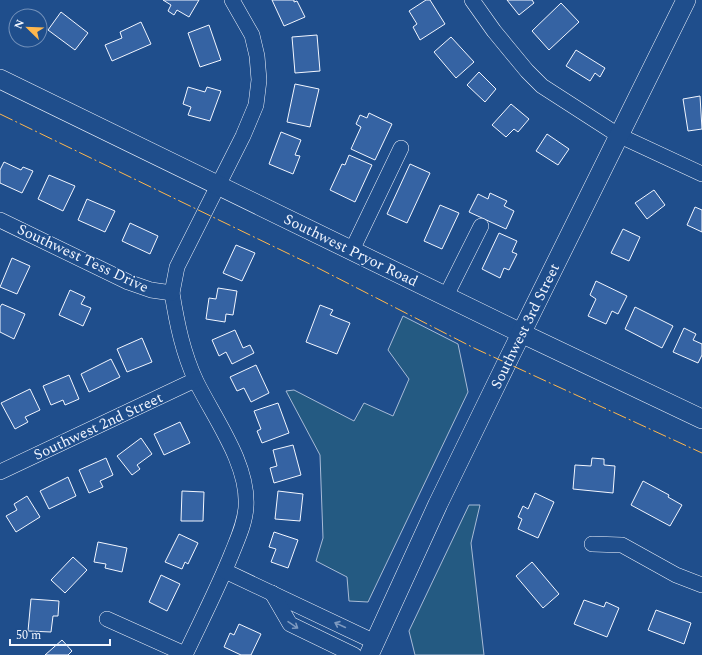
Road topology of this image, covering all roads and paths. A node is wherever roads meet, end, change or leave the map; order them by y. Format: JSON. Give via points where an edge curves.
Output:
{"nodes":[{"id":1,"x":232,"y":0,"type":"edge"},
{"id":2,"x":472,"y":0,"type":"edge"},
{"id":3,"x":686,"y":0,"type":"edge"},
{"id":4,"x":0,"y":80,"type":"edge"},
{"id":5,"x":618,"y":135,"type":"junction"},
{"id":6,"x":401,"y":148,"type":"dead end"},
{"id":7,"x":702,"y":174,"type":"edge"},
{"id":8,"x":218,"y":184,"type":"junction"},
{"id":9,"x":0,"y":220,"type":"edge"},
{"id":10,"x":481,"y":226,"type":"dead end"},
{"id":11,"x":352,"y":250,"type":"junction"},
{"id":12,"x":172,"y":293,"type":"junction"},
{"id":13,"x":446,"y":296,"type":"junction"},
{"id":14,"x":521,"y":333,"type":"junction"},
{"id":15,"x":195,"y":380,"type":"junction"},
{"id":16,"x":702,"y":419,"type":"edge"},
{"id":17,"x":0,"y":472,"type":"edge"},
{"id":18,"x":592,"y":544,"type":"dead end"},
{"id":19,"x":225,"y":571,"type":"junction"},
{"id":20,"x":702,"y":585,"type":"edge"},
{"id":21,"x":272,"y":593,"type":"junction"},
{"id":22,"x":107,"y":618,"type":"dead end"},
{"id":23,"x":372,"y":649,"type":"edge"},
{"id":24,"x":185,"y":655,"type":"edge"},
{"id":25,"x":354,"y":655,"type":"edge"}],
"edges":[{"from":1,"to":8,"type":"street","via":[[252,34],[259,80],[256,105]]},
{"from":2,"to":5,"type":"street","via":[[498,37],[542,86]]},
{"from":3,"to":5,"type":"main road","name":"Southwest 3rd Street"},
{"from":4,"to":8,"type":"main road","name":"Southwest Pryor Road"},
{"from":5,"to":7,"type":"street"},
{"from":5,"to":14,"type":"main road","name":"Southwest 3rd Street"},
{"from":6,"to":11,"type":"street"},
{"from":8,"to":11,"type":"main road","name":"Southwest Pryor Road"},
{"from":8,"to":12,"type":"street","via":[[176,267]]},
{"from":9,"to":12,"type":"street","name":"Southwest Tess Drive","via":[[128,282],[151,290]]},
{"from":10,"to":13,"type":"street"},
{"from":11,"to":13,"type":"main road","name":"Southwest Pryor Road"},
{"from":12,"to":15,"type":"street","via":[[179,335]]},
{"from":13,"to":14,"type":"main road","name":"Southwest Pryor Road"},
{"from":14,"to":16,"type":"main road","name":"Southwest Pryor Road"},
{"from":14,"to":23,"type":"main road","name":"Southwest 3rd Street","via":[[438,504]]},
{"from":15,"to":17,"type":"street","name":"Southwest 2nd Street"},
{"from":15,"to":19,"type":"street","via":[[232,451],[244,482],[246,506],[242,528]]},
{"from":18,"to":20,"type":"street","via":[[622,545],[676,575]]},
{"from":19,"to":21,"type":"street"},
{"from":19,"to":24,"type":"street"},
{"from":23,"to":21,"type":"street","one_way":true},
{"from":21,"to":25,"type":"street","one_way":true,"via":[[290,624]]},
{"from":22,"to":24,"type":"street"}]}
